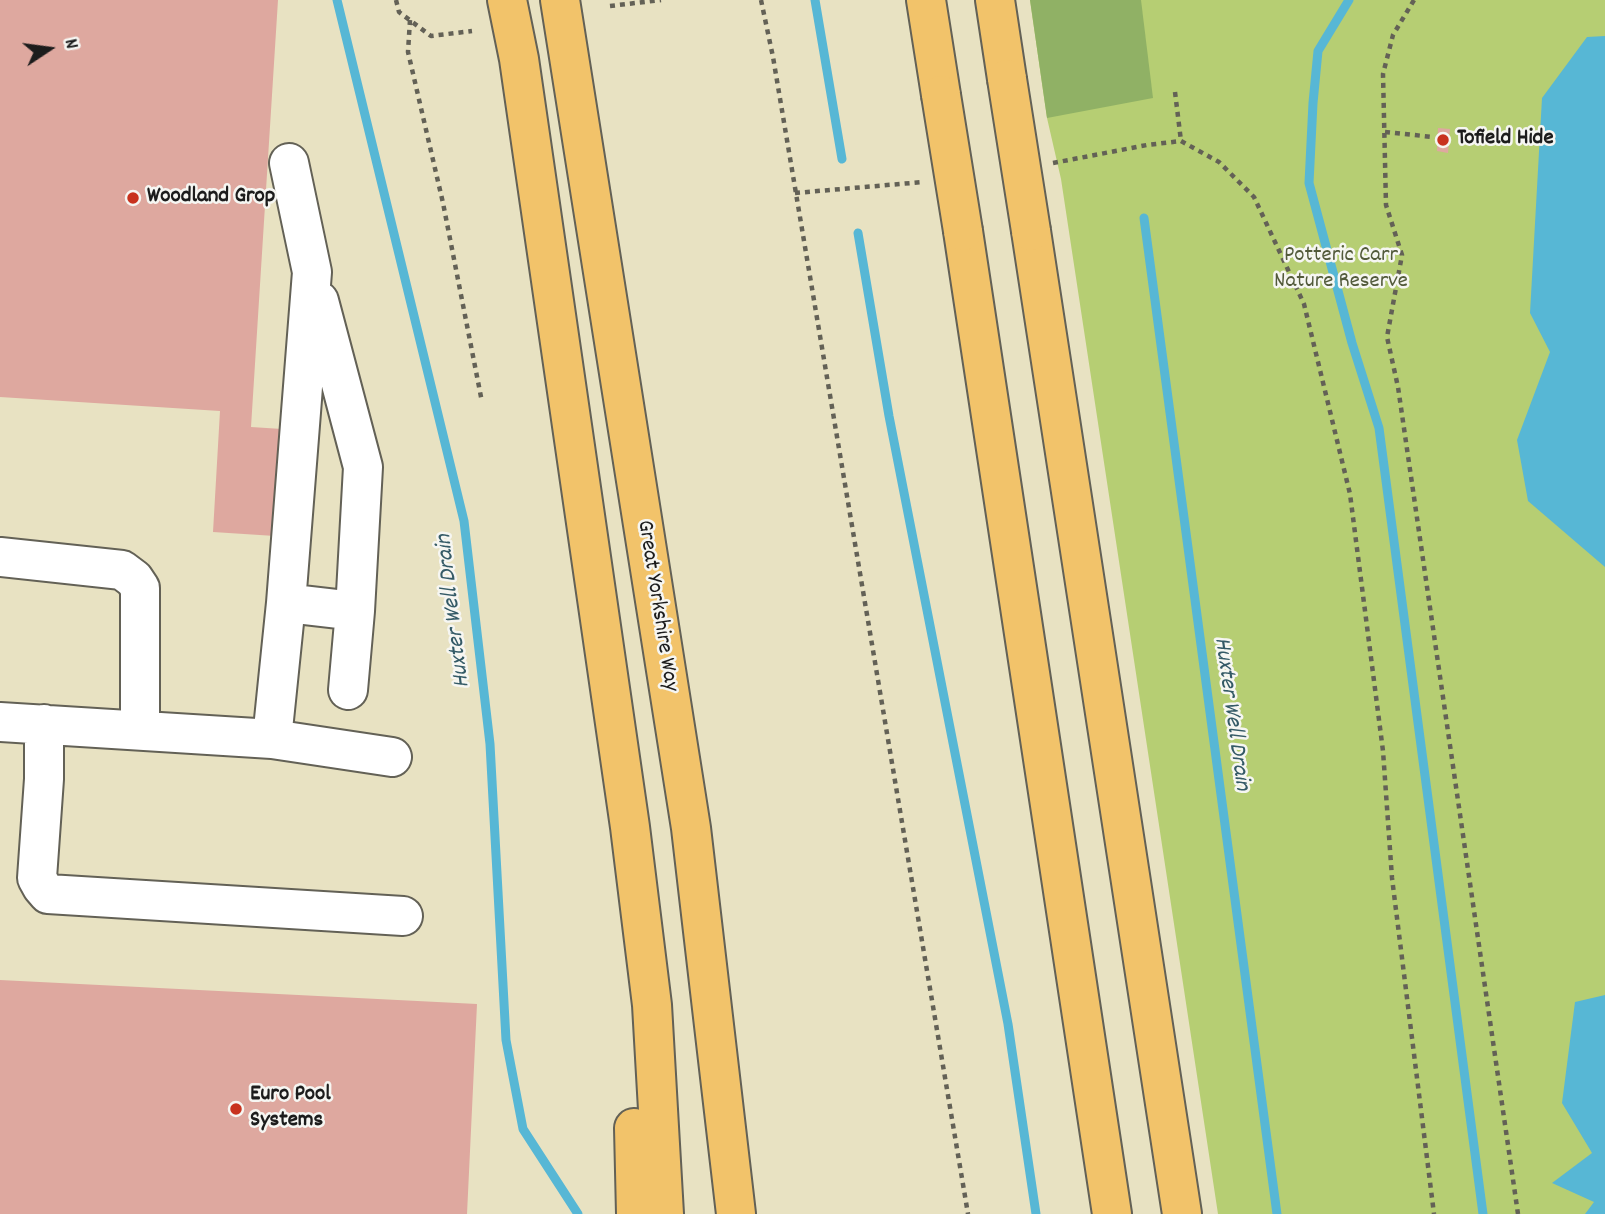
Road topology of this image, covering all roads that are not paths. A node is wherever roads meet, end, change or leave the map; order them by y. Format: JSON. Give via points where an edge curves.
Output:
{"nodes":[{"id":1,"x":507,"y":0,"type":"edge"},
{"id":2,"x":560,"y":0,"type":"edge"},
{"id":3,"x":926,"y":0,"type":"edge"},
{"id":4,"x":995,"y":0,"type":"edge"},
{"id":5,"x":289,"y":163,"type":"dead end"},
{"id":6,"x":312,"y":272,"type":"junction"},
{"id":7,"x":0,"y":557,"type":"edge"},
{"id":8,"x":286,"y":603,"type":"junction"},
{"id":9,"x":355,"y":611,"type":"junction"},
{"id":10,"x":348,"y":690,"type":"dead end"},
{"id":11,"x":0,"y":722,"type":"edge"},
{"id":12,"x":44,"y":724,"type":"junction"},
{"id":13,"x":140,"y":730,"type":"junction"},
{"id":14,"x":272,"y":740,"type":"junction"},
{"id":15,"x":392,"y":757,"type":"dead end"},
{"id":16,"x":403,"y":916,"type":"dead end"},
{"id":17,"x":652,"y":1004,"type":"junction"},
{"id":18,"x":636,"y":1214,"type":"edge"},
{"id":19,"x":664,"y":1214,"type":"edge"},
{"id":20,"x":737,"y":1214,"type":"edge"},
{"id":21,"x":1112,"y":1214,"type":"edge"},
{"id":22,"x":1182,"y":1214,"type":"edge"}],
"edges":[{"from":1,"to":17,"type":"highway","via":[[522,73],[631,827]]},
{"from":2,"to":20,"type":"highway","name":"Great Yorkshire Way","via":[[691,828]]},
{"from":3,"to":21,"type":"highway","bridge":true},
{"from":4,"to":22,"type":"highway","bridge":true},
{"from":5,"to":6,"type":"lane"},
{"from":6,"to":8,"type":"lane"},
{"from":6,"to":9,"type":"lane","via":[[363,467]]},
{"from":7,"to":13,"type":"lane","via":[[122,570],[134,579],[140,588]]},
{"from":8,"to":9,"type":"lane"},
{"from":8,"to":14,"type":"lane"},
{"from":9,"to":10,"type":"lane"},
{"from":11,"to":12,"type":"lane"},
{"from":12,"to":13,"type":"lane"},
{"from":12,"to":16,"type":"lane","via":[[37,878],[48,894]]},
{"from":13,"to":14,"type":"lane"},
{"from":14,"to":15,"type":"lane"},
{"from":17,"to":18,"type":"highway","via":[[634,1120]]},
{"from":17,"to":19,"type":"highway"}]}
